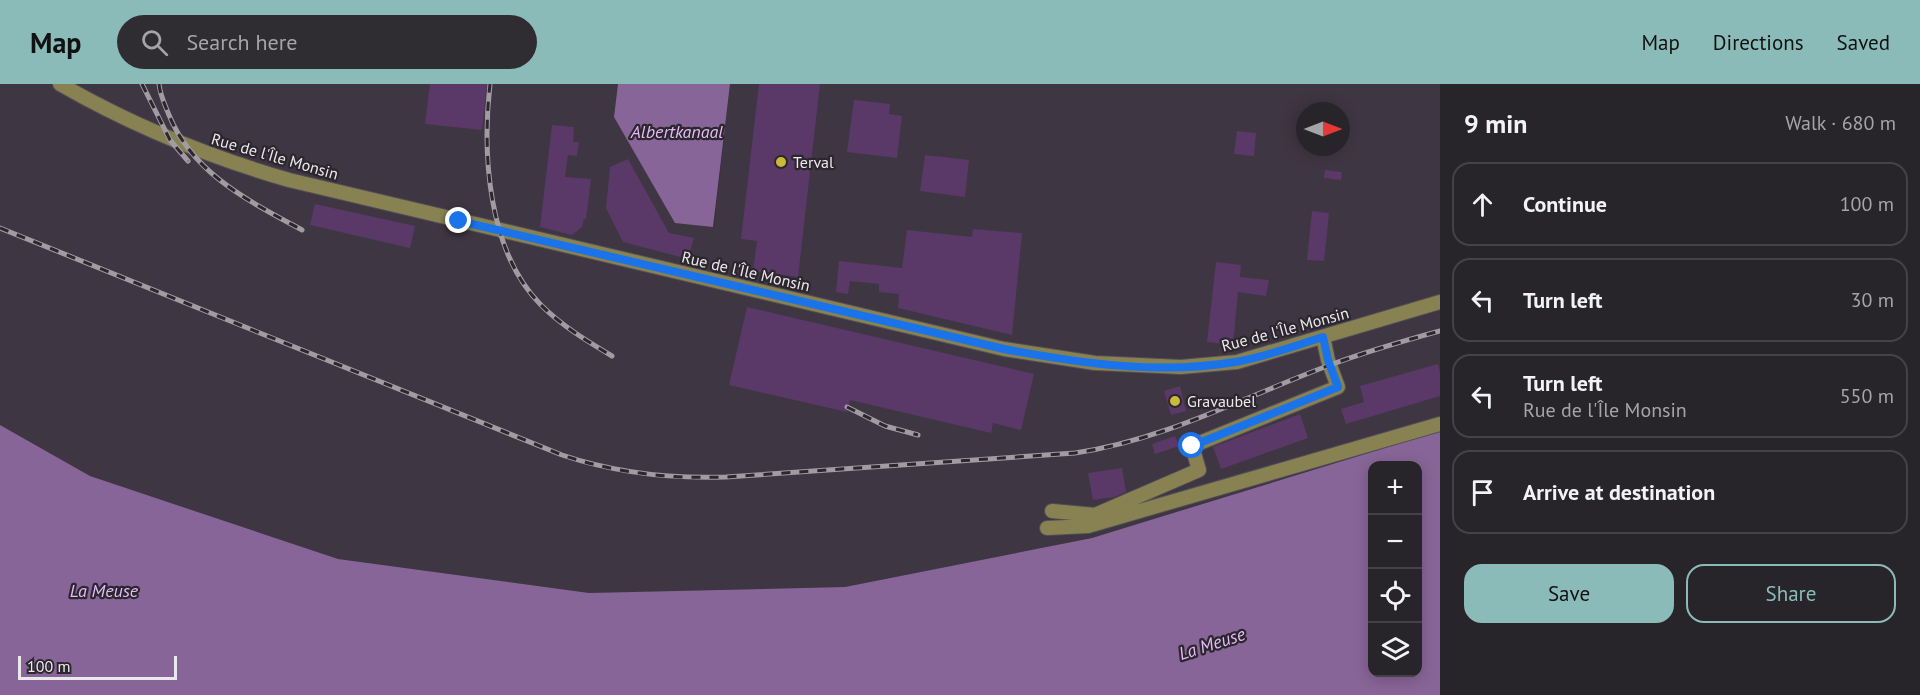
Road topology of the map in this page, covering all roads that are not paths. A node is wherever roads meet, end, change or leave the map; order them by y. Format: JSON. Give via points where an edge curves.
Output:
{"nodes":[{"id":1,"x":60,"y":84,"type":"edge"},
{"id":2,"x":1440,"y":302,"type":"edge"},
{"id":3,"x":1323,"y":337,"type":"junction"},
{"id":4,"x":1440,"y":424,"type":"edge"},
{"id":5,"x":1052,"y":511,"type":"dead end"},
{"id":6,"x":1047,"y":528,"type":"dead end"}],
"edges":[{"from":1,"to":3,"type":"street","name":"Rue de l'Île Monsin","via":[[171,140],[289,180],[1038,356],[1116,365],[1205,366],[1254,358]]},
{"from":2,"to":3,"type":"street","name":"Rue de l'Île Monsin"},
{"from":3,"to":5,"type":"street","via":[[1338,387],[1192,446],[1199,470],[1095,515]]},
{"from":4,"to":6,"type":"street","via":[[1088,526]]}]}
